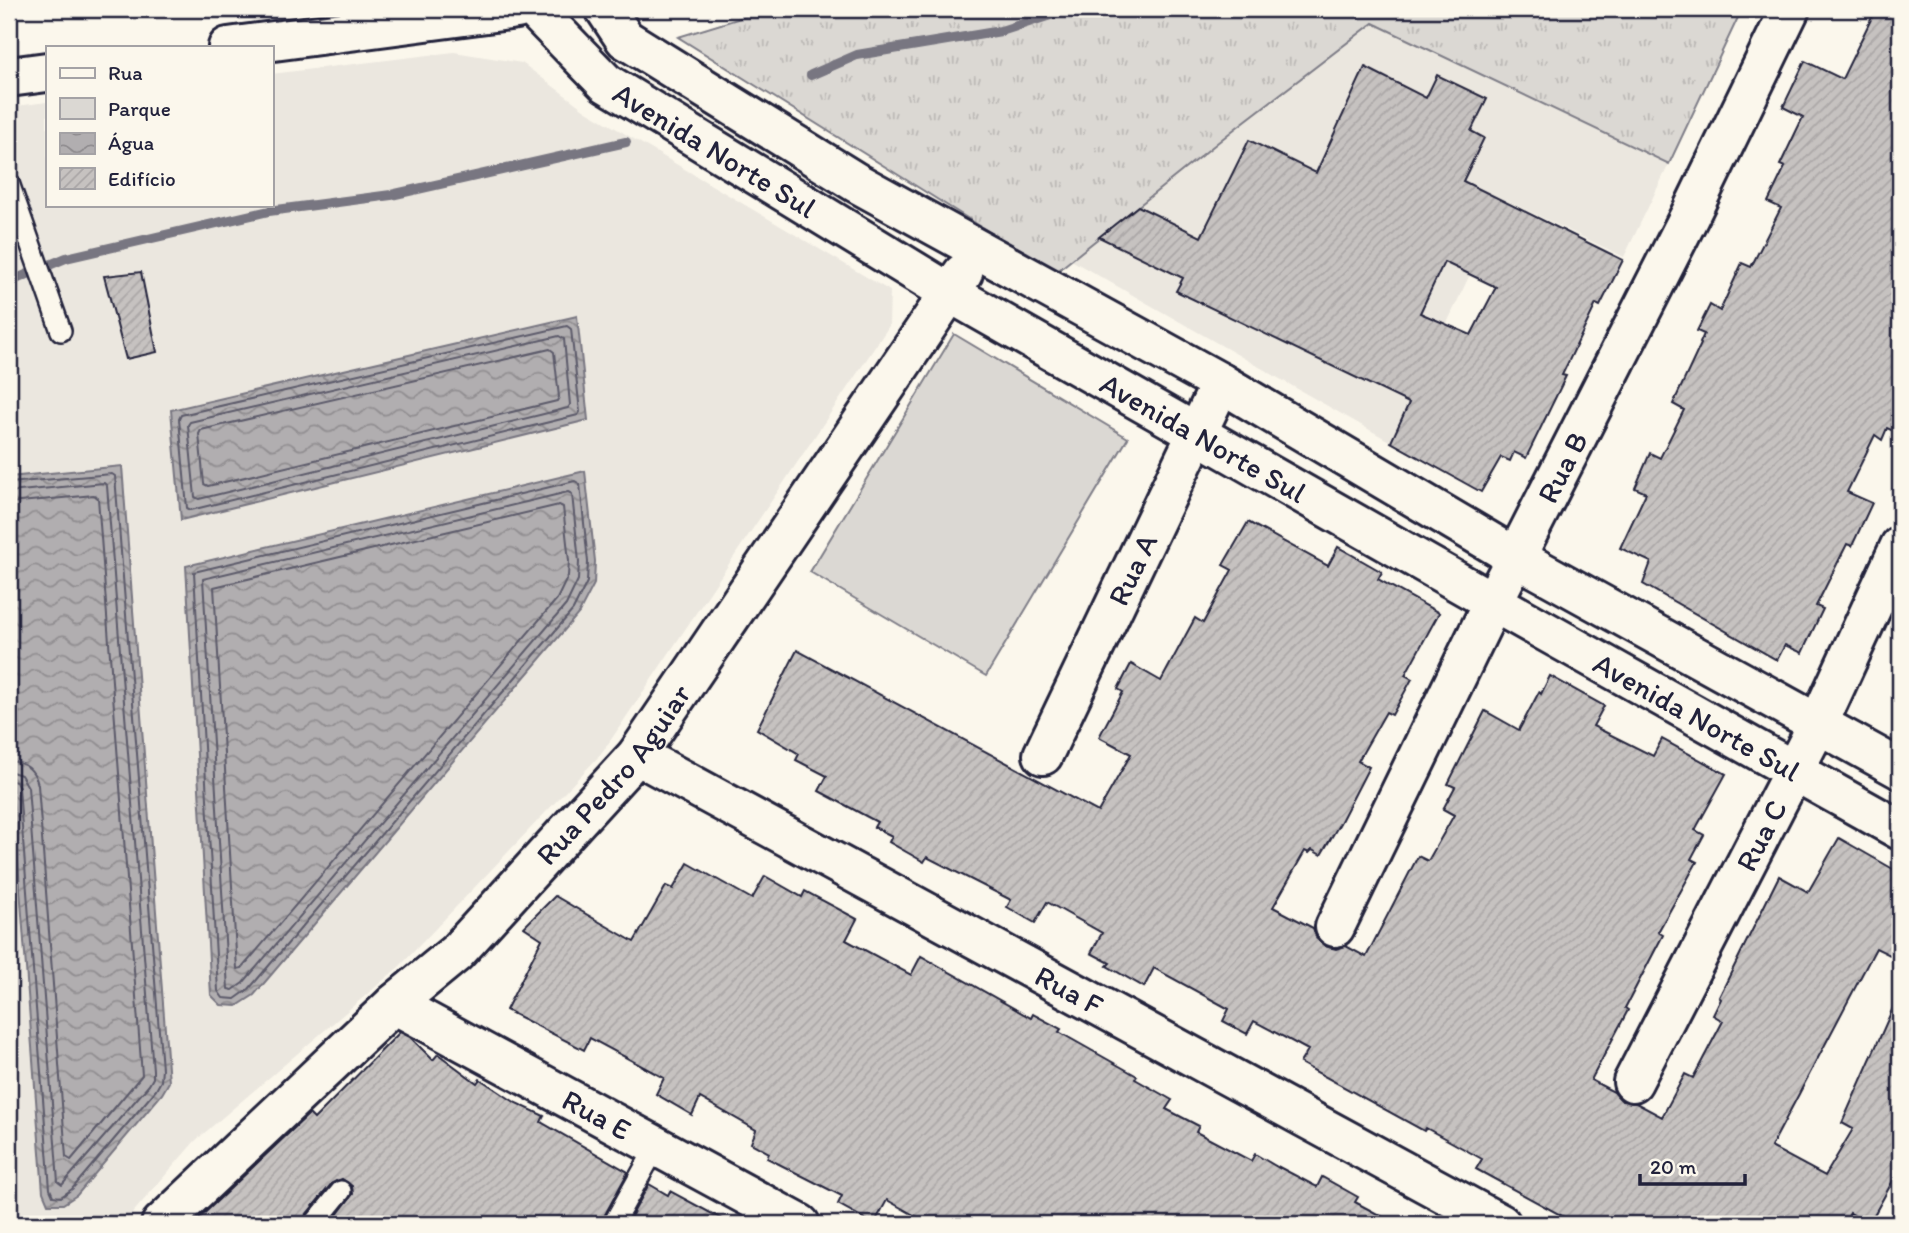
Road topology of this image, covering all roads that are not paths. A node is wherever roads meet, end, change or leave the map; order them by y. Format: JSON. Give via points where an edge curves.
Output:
{"nodes":[{"id":1,"x":517,"y":9,"type":"edge"},
{"id":2,"x":534,"y":9,"type":"edge"},
{"id":3,"x":605,"y":9,"type":"edge"},
{"id":4,"x":1790,"y":9,"type":"edge"},
{"id":5,"x":236,"y":46,"type":"edge"},
{"id":6,"x":46,"y":72,"type":"edge"},
{"id":7,"x":9,"y":77,"type":"edge"},
{"id":8,"x":12,"y":192,"type":"edge"},
{"id":9,"x":979,"y":250,"type":"junction"},
{"id":10,"x":950,"y":293,"type":"junction"},
{"id":11,"x":61,"y":331,"type":"dead end"},
{"id":12,"x":1221,"y":383,"type":"junction"},
{"id":13,"x":1196,"y":432,"type":"junction"},
{"id":14,"x":1900,"y":547,"type":"edge"},
{"id":15,"x":1517,"y":558,"type":"junction"},
{"id":16,"x":1493,"y":603,"type":"junction"},
{"id":17,"x":1819,"y":722,"type":"junction"},
{"id":18,"x":637,"y":755,"type":"junction"},
{"id":19,"x":1043,"y":755,"type":"dead end"},
{"id":20,"x":1794,"y":769,"type":"junction"},
{"id":21,"x":1900,"y":769,"type":"edge"},
{"id":22,"x":1900,"y":830,"type":"edge"},
{"id":23,"x":1335,"y":927,"type":"dead end"},
{"id":24,"x":394,"y":1004,"type":"junction"},
{"id":25,"x":1633,"y":1082,"type":"dead end"},
{"id":26,"x":656,"y":1147,"type":"junction"},
{"id":27,"x":341,"y":1191,"type":"dead end"},
{"id":28,"x":790,"y":1222,"type":"edge"},
{"id":29,"x":161,"y":1224,"type":"edge"},
{"id":30,"x":314,"y":1224,"type":"edge"},
{"id":31,"x":613,"y":1224,"type":"edge"},
{"id":32,"x":1501,"y":1224,"type":"edge"}],
"edges":[{"from":1,"to":5,"type":"street"},
{"from":2,"to":10,"type":"street","name":"Avenida Norte Sul","via":[[606,83]]},
{"from":3,"to":9,"type":"street","name":"Avenida Norte Sul","via":[[625,39],[857,183]]},
{"from":4,"to":15,"type":"street","name":"Rua B"},
{"from":6,"to":7,"type":"street"},
{"from":8,"to":11,"type":"lane"},
{"from":9,"to":10,"type":"street","name":"Rua Pedro Aguiar"},
{"from":9,"to":12,"type":"street","name":"Avenida Norte Sul"},
{"from":10,"to":13,"type":"street","name":"Avenida Norte Sul"},
{"from":10,"to":18,"type":"street","name":"Rua Pedro Aguiar"},
{"from":12,"to":13,"type":"street","name":"Rua A"},
{"from":12,"to":15,"type":"street","name":"Avenida Norte Sul"},
{"from":13,"to":16,"type":"street","name":"Avenida Norte Sul"},
{"from":13,"to":19,"type":"street","name":"Rua A"},
{"from":14,"to":17,"type":"street","name":"Rua C"},
{"from":15,"to":16,"type":"street","name":"Rua B"},
{"from":15,"to":17,"type":"street","name":"Avenida Norte Sul"},
{"from":16,"to":20,"type":"street","name":"Avenida Norte Sul"},
{"from":16,"to":23,"type":"street","name":"Rua B"},
{"from":17,"to":20,"type":"street","name":"Rua C"},
{"from":17,"to":21,"type":"street","name":"Avenida Norte Sul"},
{"from":18,"to":24,"type":"street","name":"Rua Pedro Aguiar","via":[[456,953]]},
{"from":18,"to":32,"type":"street","name":"Rua F"},
{"from":20,"to":22,"type":"street","name":"Avenida Norte Sul"},
{"from":20,"to":25,"type":"street","name":"Rua C"},
{"from":24,"to":26,"type":"street","name":"Rua E"},
{"from":24,"to":29,"type":"street","name":"Rua Pedro Aguiar"},
{"from":26,"to":28,"type":"street","name":"Rua E"},
{"from":26,"to":31,"type":"lane"},
{"from":27,"to":30,"type":"lane"}]}
